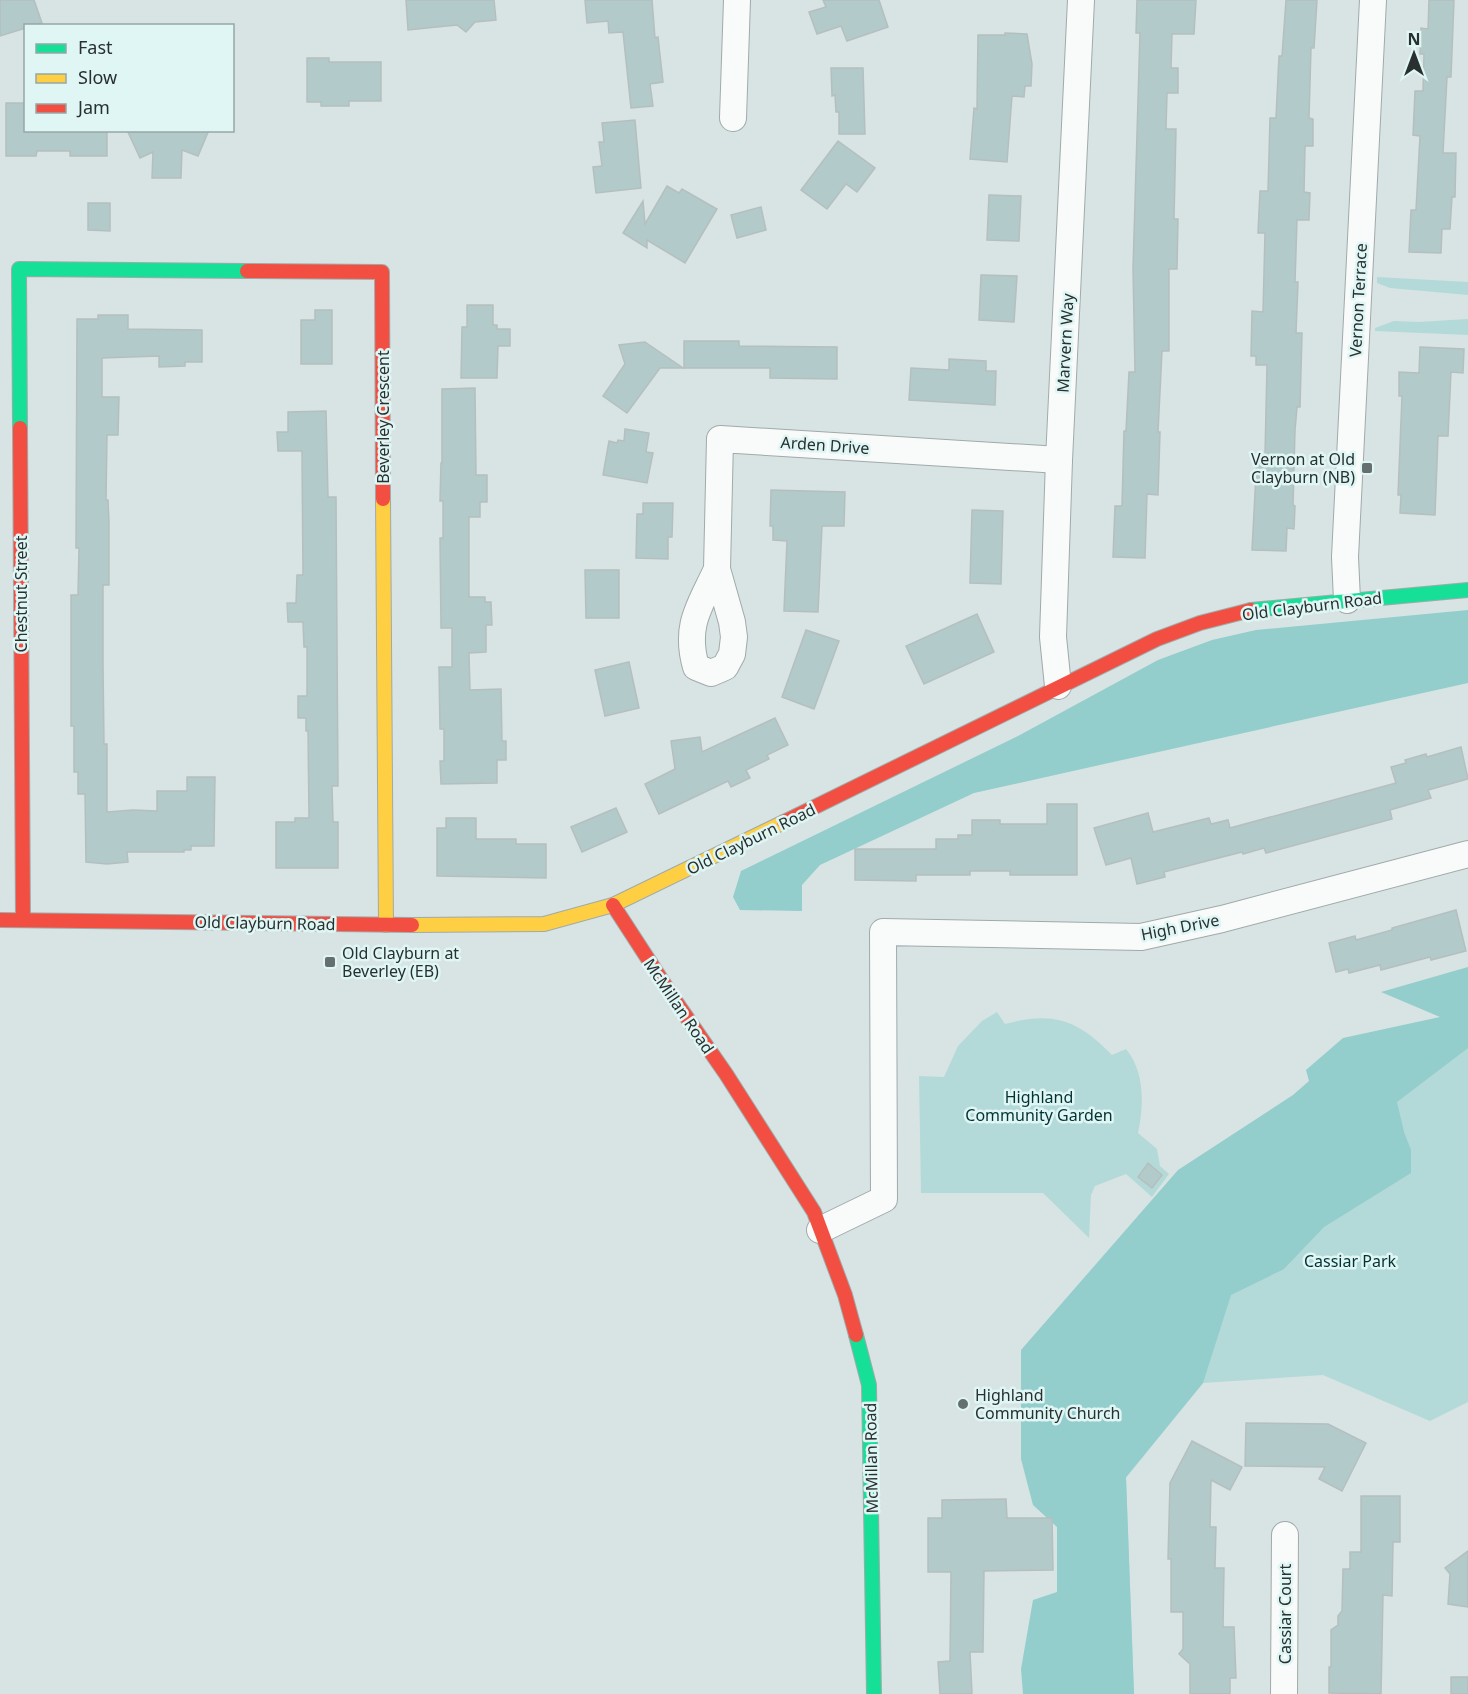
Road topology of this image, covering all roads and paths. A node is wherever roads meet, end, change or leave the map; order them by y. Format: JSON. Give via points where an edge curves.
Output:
{"nodes":[{"id":1,"x":737,"y":0,"type":"edge"},
{"id":2,"x":1081,"y":0,"type":"edge"},
{"id":3,"x":1372,"y":0,"type":"edge"},
{"id":4,"x":733,"y":118,"type":"dead end"},
{"id":5,"x":19,"y":269,"type":"joint"},
{"id":6,"x":1059,"y":460,"type":"junction"},
{"id":7,"x":717,"y":569,"type":"dead end"},
{"id":8,"x":1468,"y":590,"type":"edge"},
{"id":9,"x":1347,"y":600,"type":"junction"},
{"id":10,"x":1058,"y":686,"type":"junction"},
{"id":11,"x":1468,"y":854,"type":"edge"},
{"id":12,"x":612,"y":905,"type":"junction"},
{"id":13,"x":0,"y":920,"type":"edge"},
{"id":14,"x":23,"y":920,"type":"junction"},
{"id":15,"x":386,"y":925,"type":"junction"},
{"id":16,"x":820,"y":1230,"type":"junction"},
{"id":17,"x":1285,"y":1535,"type":"dead end"},
{"id":18,"x":874,"y":1694,"type":"edge"},
{"id":19,"x":1284,"y":1694,"type":"edge"}],
"edges":[{"from":1,"to":4,"type":"street"},
{"from":2,"to":6,"type":"street","name":"Marvern Way"},
{"from":3,"to":9,"type":"street","name":"Vernon Terrace","via":[[1345,557]]},
{"from":5,"to":14,"type":"main road","name":"Chestnut Street"},
{"from":5,"to":15,"type":"main road","name":"Beverley Crescent","via":[[382,272]]},
{"from":6,"to":7,"type":"street","name":"Arden Drive","via":[[720,439]]},
{"from":6,"to":10,"type":"street","name":"Marvern Way","via":[[1053,637]]},
{"from":8,"to":9,"type":"main road","name":"Old Clayburn Road"},
{"from":9,"to":10,"type":"main road","name":"Old Clayburn Road","via":[[1246,611],[1200,623]]},
{"from":10,"to":12,"type":"main road","name":"Old Clayburn Road"},
{"from":11,"to":16,"type":"street","name":"High Drive","via":[[1141,937],[883,932],[884,1199]]},
{"from":12,"to":15,"type":"main road","name":"Old Clayburn Road","via":[[544,924]]},
{"from":12,"to":16,"type":"main road","name":"McMillan Road","via":[[726,1074],[814,1212]]},
{"from":13,"to":14,"type":"main road","name":"Old Clayburn Road"},
{"from":14,"to":15,"type":"main road","name":"Old Clayburn Road"},
{"from":16,"to":18,"type":"main road","name":"McMillan Road","via":[[845,1295],[870,1385]]},
{"from":17,"to":19,"type":"street","name":"Cassiar Court"}]}
